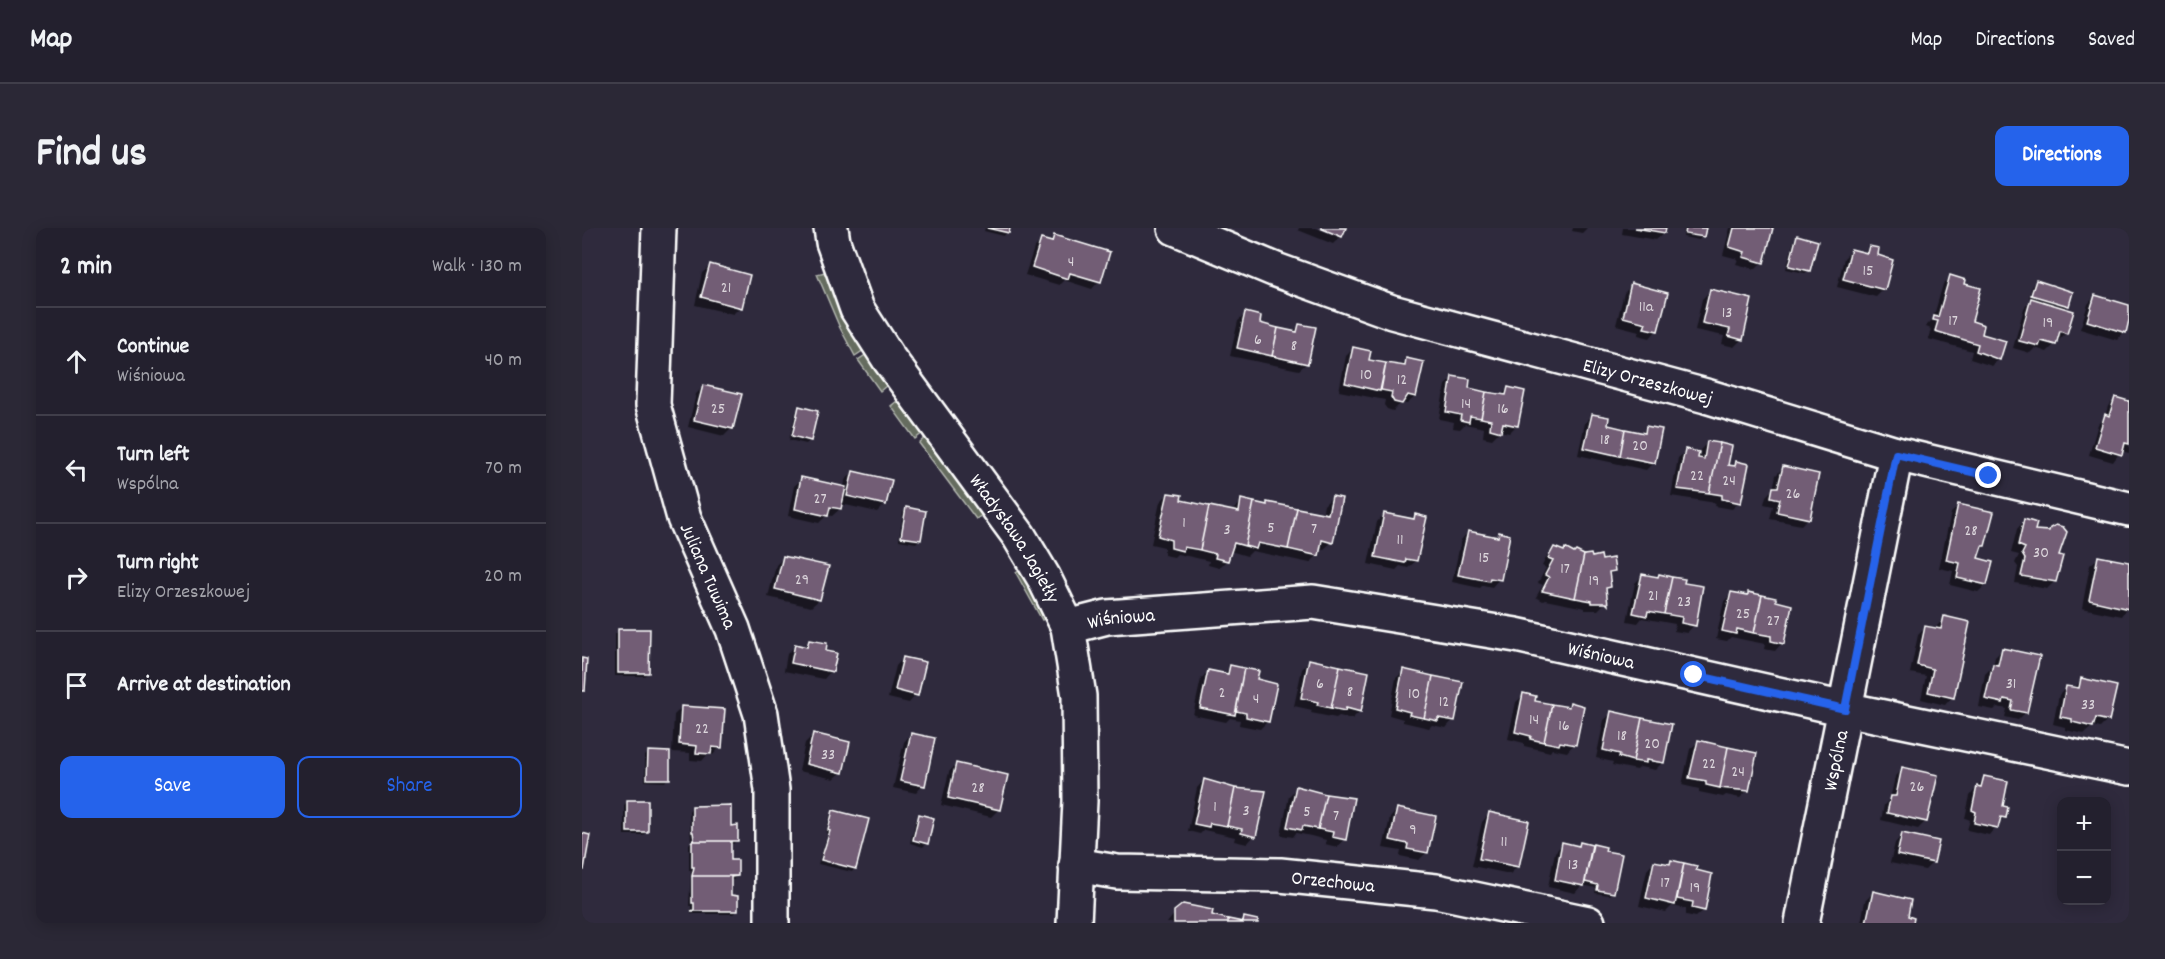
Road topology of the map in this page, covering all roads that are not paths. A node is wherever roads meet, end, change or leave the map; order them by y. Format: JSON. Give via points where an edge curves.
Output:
{"nodes":[{"id":1,"x":659,"y":228,"type":"edge"},
{"id":2,"x":831,"y":228,"type":"edge"},
{"id":3,"x":1175,"y":228,"type":"edge"},
{"id":4,"x":1896,"y":454,"type":"junction"},
{"id":5,"x":2129,"y":509,"type":"edge"},
{"id":6,"x":1068,"y":627,"type":"junction"},
{"id":7,"x":1845,"y":709,"type":"junction"},
{"id":8,"x":2129,"y":768,"type":"edge"},
{"id":9,"x":1076,"y":865,"type":"junction"},
{"id":10,"x":772,"y":923,"type":"edge"},
{"id":11,"x":1074,"y":923,"type":"edge"},
{"id":12,"x":1588,"y":923,"type":"edge"},
{"id":13,"x":1802,"y":923,"type":"edge"}],
"edges":[{"from":1,"to":10,"type":"street","name":"Juliana Tuwima","via":[[653,405],[684,518],[733,629],[761,714],[772,790]]},
{"from":2,"to":6,"type":"street","name":"Władysława Jagiełły","via":[[857,309],[1019,536]]},
{"from":3,"to":4,"type":"street","name":"Elizy Orzeszkowej","via":[[1392,312],[1706,396]]},
{"from":4,"to":5,"type":"street","name":"Elizy Orzeszkowej"},
{"from":4,"to":7,"type":"street","name":"Wspólna"},
{"from":6,"to":7,"type":"street","name":"Wiśniowa","via":[[1107,618],[1314,602],[1516,635]]},
{"from":6,"to":9,"type":"street","name":"Władysława Jagiełły","via":[[1079,696]]},
{"from":7,"to":8,"type":"street","name":"Wiśniowa"},
{"from":7,"to":13,"type":"street","name":"Wspólna"},
{"from":9,"to":11,"type":"street","name":"Władysława Jagiełły"},
{"from":9,"to":12,"type":"street","name":"Orzechowa","via":[[1117,872],[1280,875],[1436,891]]}]}
